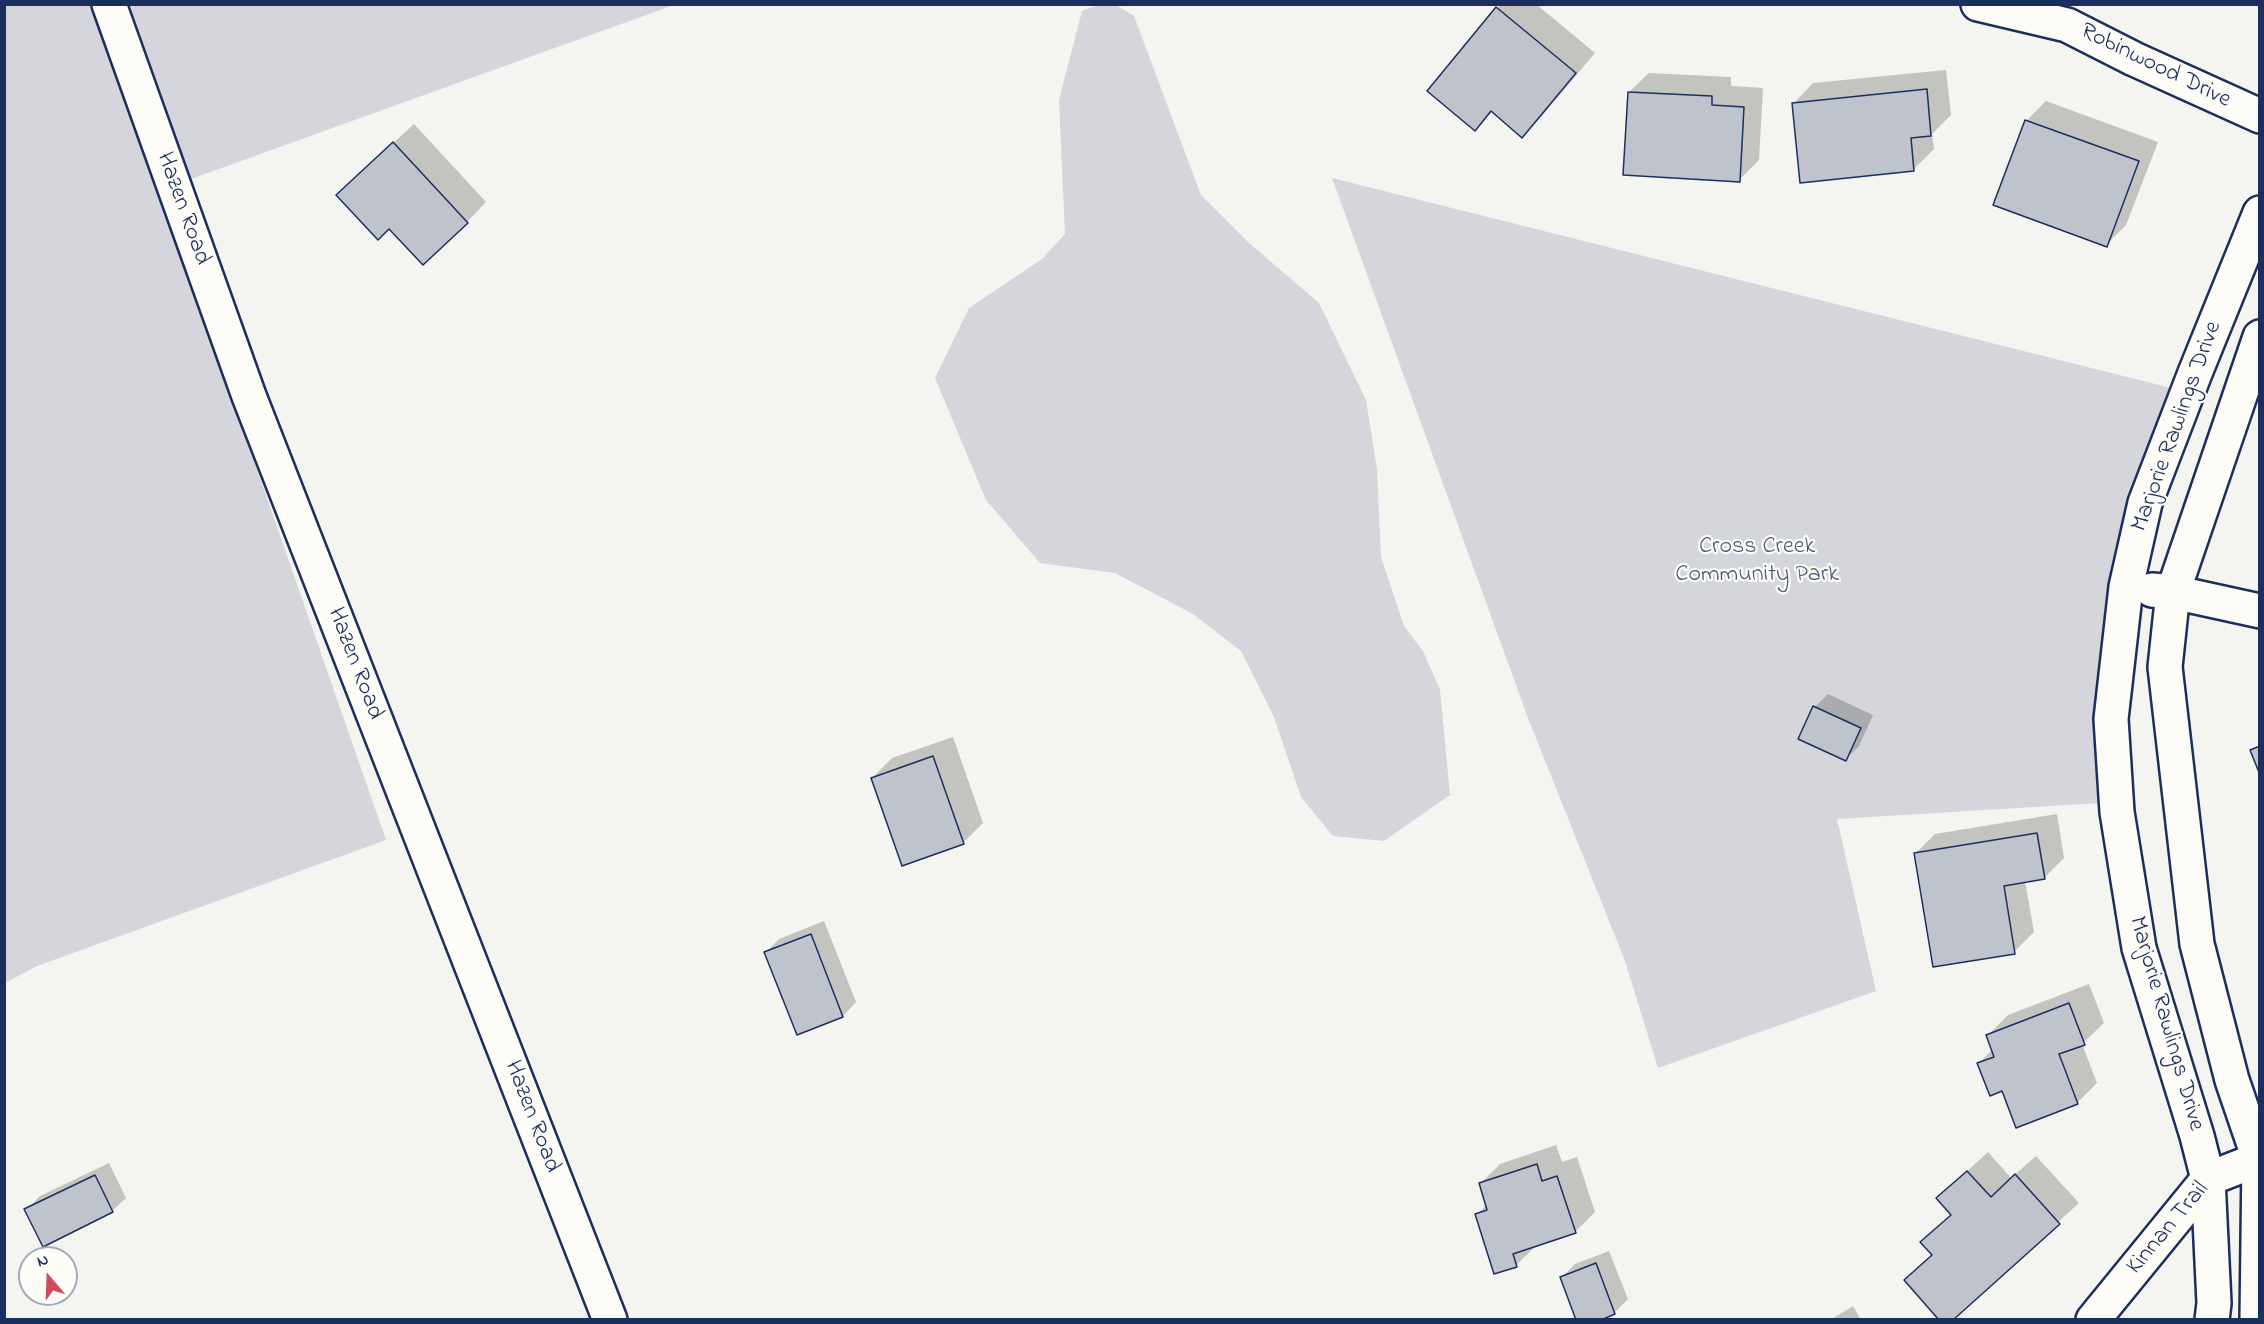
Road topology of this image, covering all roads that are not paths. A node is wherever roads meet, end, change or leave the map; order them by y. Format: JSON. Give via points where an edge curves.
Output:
{"nodes":[{"id":1,"x":109,"y":4,"type":"edge"},
{"id":2,"x":1978,"y":4,"type":"edge"},
{"id":3,"x":2259,"y":116,"type":"edge"},
{"id":4,"x":2259,"y":213,"type":"edge"},
{"id":5,"x":2259,"y":337,"type":"edge"},
{"id":6,"x":2126,"y":587,"type":"junction"},
{"id":7,"x":2173,"y":592,"type":"junction"},
{"id":8,"x":2259,"y":611,"type":"edge"},
{"id":9,"x":2259,"y":1159,"type":"edge"},
{"id":10,"x":2208,"y":1179,"type":"junction"},
{"id":11,"x":610,"y":1320,"type":"edge"},
{"id":12,"x":2093,"y":1320,"type":"edge"},
{"id":13,"x":2212,"y":1320,"type":"edge"},
{"id":14,"x":2257,"y":1320,"type":"edge"}],
"edges":[{"from":1,"to":11,"type":"street","name":"Hazen Road","via":[[249,396]]},
{"from":2,"to":3,"type":"street","name":"Robinwood Drive","via":[[2067,25]]},
{"from":4,"to":6,"type":"street","name":"Marjorie Rawlings Drive","via":[[2145,503]]},
{"from":5,"to":7,"type":"street","name":"Marjorie Rawlings Drive"},
{"from":6,"to":7,"type":"street"},
{"from":6,"to":10,"type":"street","name":"Marjorie Rawlings Drive","via":[[2111,719],[2117,812],[2139,948]]},
{"from":7,"to":8,"type":"street"},
{"from":7,"to":9,"type":"street","name":"Marjorie Rawlings Drive","via":[[2165,668],[2197,944],[2232,1080]]},
{"from":9,"to":10,"type":"street","name":"Kinnan Trail"},
{"from":9,"to":14,"type":"street","name":"Marjorie Rawlings Drive"},
{"from":10,"to":12,"type":"street","name":"Kinnan Trail"},
{"from":10,"to":13,"type":"street","name":"Marjorie Rawlings Drive"}]}
